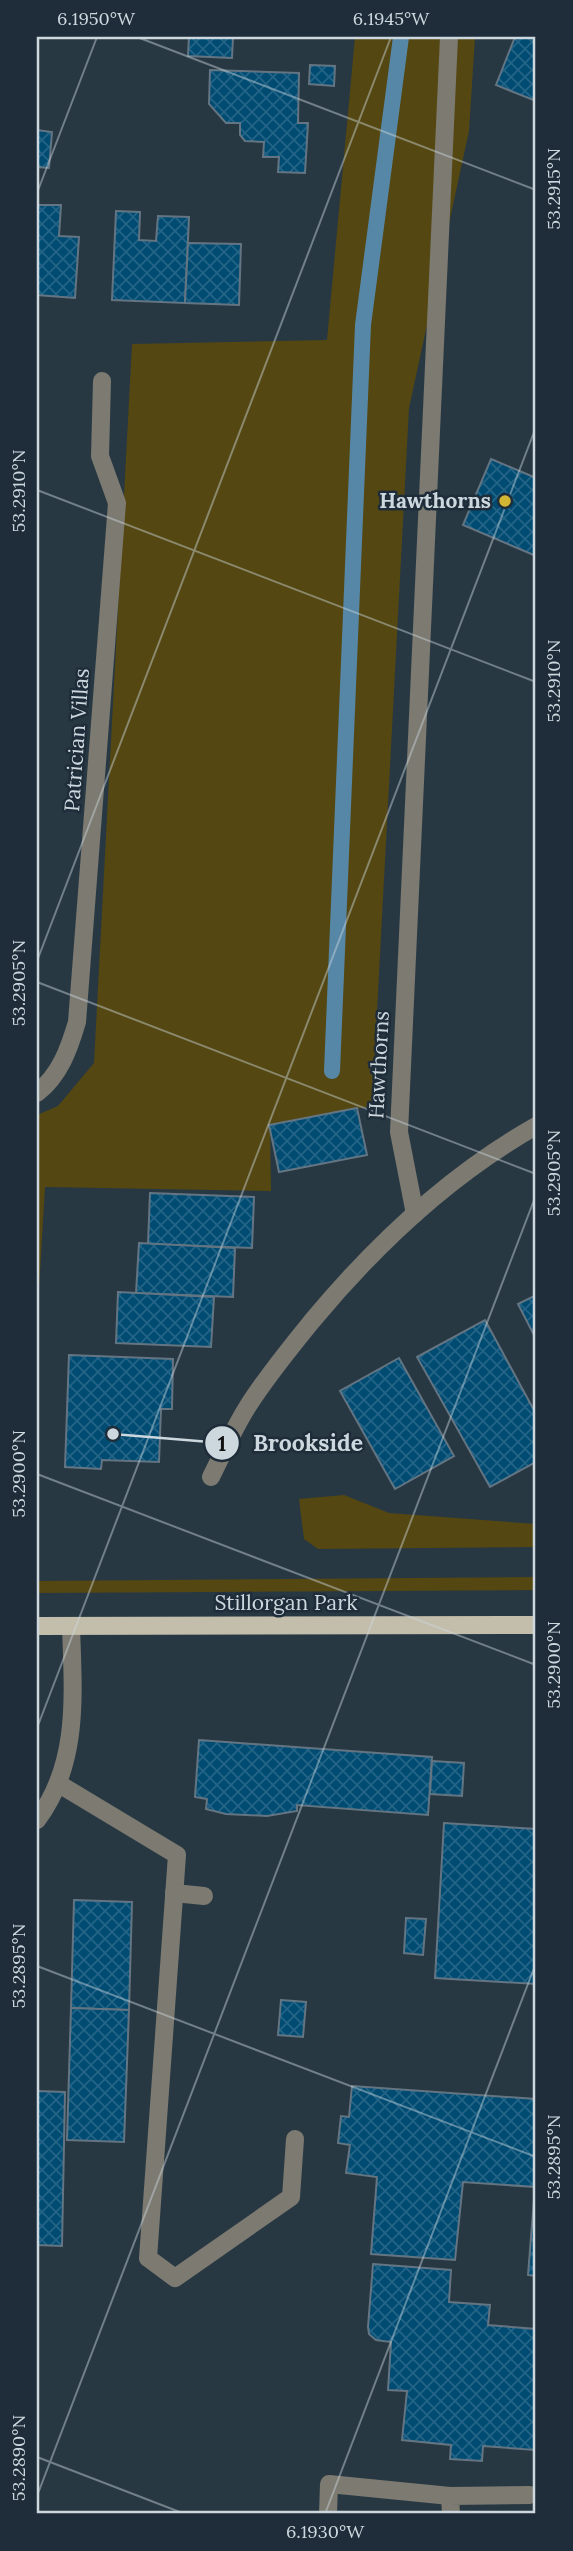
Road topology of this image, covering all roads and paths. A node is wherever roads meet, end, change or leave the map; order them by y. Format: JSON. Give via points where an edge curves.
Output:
{"nodes":[{"id":1,"x":449,"y":37,"type":"edge"},
{"id":2,"x":102,"y":381,"type":"dead end"},
{"id":3,"x":37,"y":1093,"type":"edge"},
{"id":4,"x":536,"y":1126,"type":"edge"},
{"id":5,"x":415,"y":1214,"type":"junction"},
{"id":6,"x":211,"y":1477,"type":"dead end"},
{"id":7,"x":536,"y":1625,"type":"edge"},
{"id":8,"x":37,"y":1626,"type":"edge"},
{"id":9,"x":71,"y":1626,"type":"junction"},
{"id":10,"x":59,"y":1784,"type":"junction"},
{"id":11,"x":37,"y":1820,"type":"edge"},
{"id":12,"x":174,"y":1893,"type":"junction"},
{"id":13,"x":204,"y":1896,"type":"dead end"},
{"id":14,"x":295,"y":2139,"type":"dead end"},
{"id":15,"x":530,"y":2495,"type":"dead end"},
{"id":16,"x":450,"y":2505,"type":"edge"},
{"id":17,"x":328,"y":2514,"type":"edge"}],
"edges":[{"from":1,"to":5,"type":"street","name":"Hawthorns","via":[[399,1132]]},
{"from":2,"to":3,"type":"street","name":"Patrician Villas","via":[[100,456],[117,503],[79,1001],[67,1055]]},
{"from":4,"to":5,"type":"street","via":[[466,1169]]},
{"from":5,"to":6,"type":"street","via":[[333,1296],[267,1378]]},
{"from":7,"to":9,"type":"main road","name":"Stillorgan Park"},
{"from":8,"to":9,"type":"main road","name":"Stillorgan Park"},
{"from":9,"to":10,"type":"street","via":[[73,1705],[69,1750]]},
{"from":10,"to":11,"type":"street"},
{"from":10,"to":12,"type":"street","via":[[177,1855]]},
{"from":12,"to":13,"type":"street"},
{"from":12,"to":14,"type":"street","via":[[148,2258],[175,2278],[291,2197]]},
{"from":15,"to":16,"type":"street"},
{"from":16,"to":17,"type":"street","via":[[328,2484]]}]}
